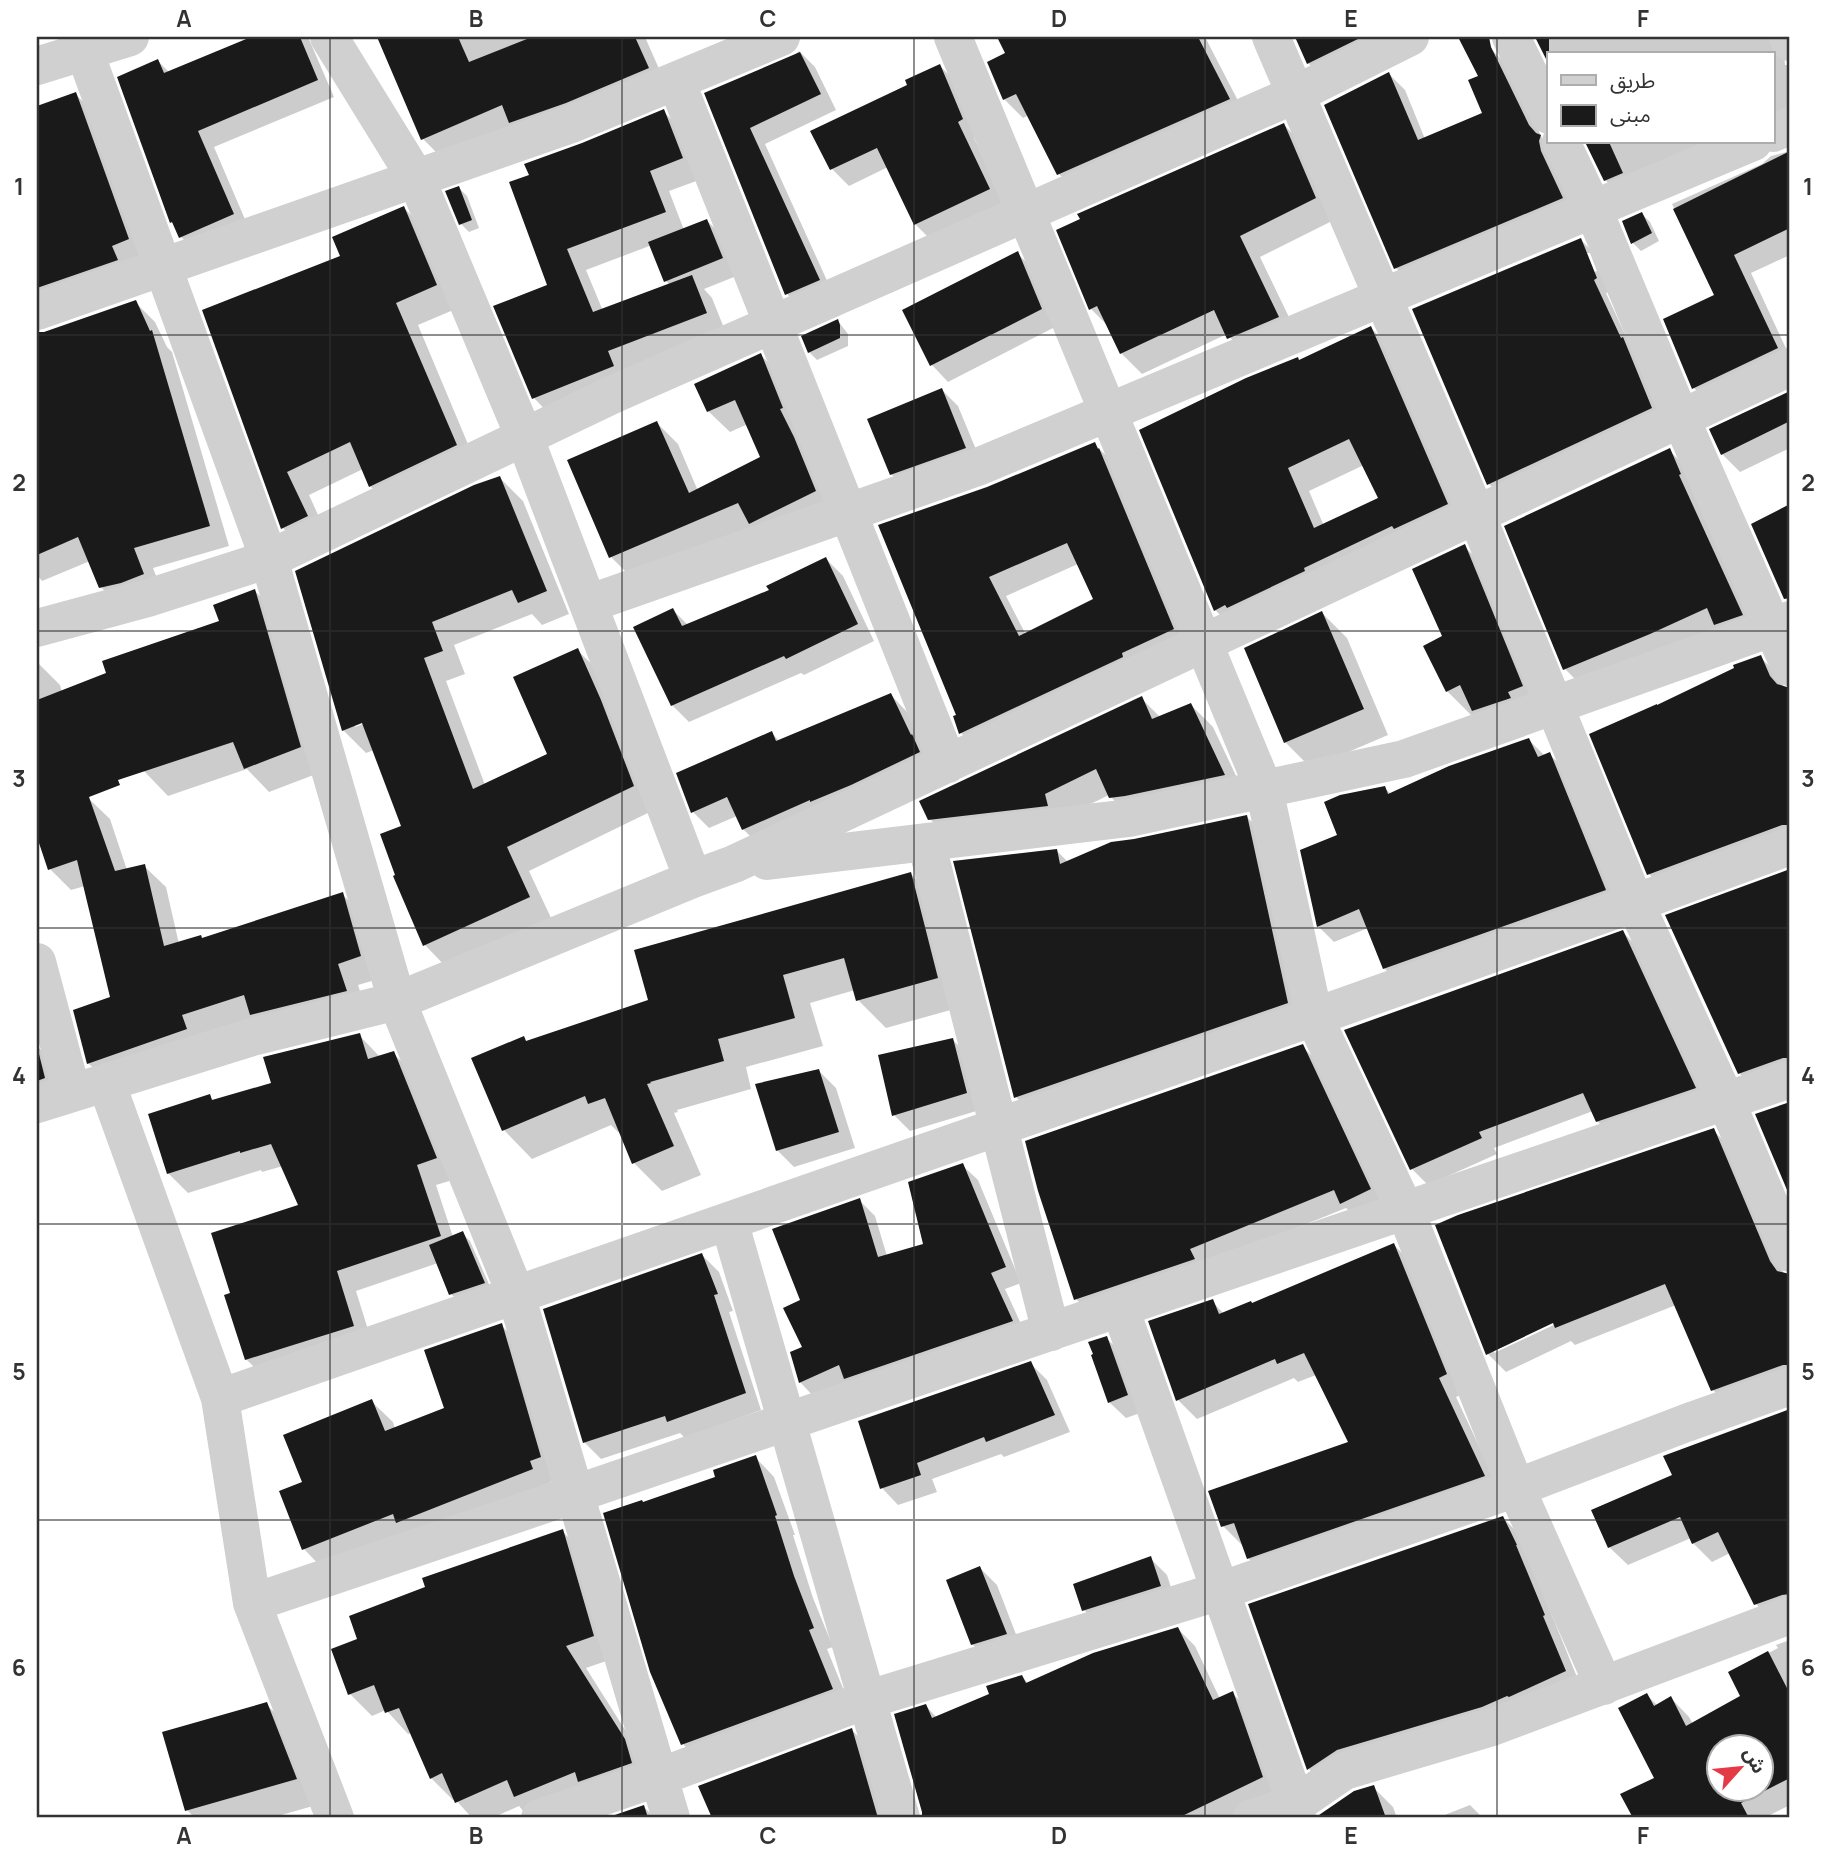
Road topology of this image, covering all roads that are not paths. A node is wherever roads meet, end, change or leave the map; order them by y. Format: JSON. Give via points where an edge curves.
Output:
{"nodes":[{"id":1,"x":130,"y":37,"type":"edge"},
{"id":2,"x":329,"y":37,"type":"edge"},
{"id":3,"x":781,"y":37,"type":"edge"},
{"id":4,"x":953,"y":37,"type":"edge"},
{"id":5,"x":1271,"y":37,"type":"edge"},
{"id":6,"x":1410,"y":37,"type":"edge"},
{"id":7,"x":1511,"y":37,"type":"edge"},
{"id":8,"x":1788,"y":37,"type":"edge"},
{"id":9,"x":1790,"y":42,"type":"edge"},
{"id":10,"x":84,"y":50,"type":"junction"},
{"id":11,"x":37,"y":66,"type":"edge"},
{"id":12,"x":676,"y":81,"type":"junction"},
{"id":13,"x":1296,"y":94,"type":"junction"},
{"id":14,"x":1547,"y":111,"type":"edge"},
{"id":15,"x":1562,"y":144,"type":"edge"},
{"id":16,"x":1748,"y":144,"type":"edge"},
{"id":17,"x":416,"y":178,"type":"junction"},
{"id":18,"x":1593,"y":209,"type":"junction"},
{"id":19,"x":1026,"y":212,"type":"junction"},
{"id":20,"x":163,"y":266,"type":"junction"},
{"id":21,"x":1383,"y":297,"type":"junction"},
{"id":22,"x":37,"y":311,"type":"edge"},
{"id":23,"x":773,"y":324,"type":"junction"},
{"id":24,"x":1790,"y":367,"type":"edge"},
{"id":25,"x":1108,"y":412,"type":"junction"},
{"id":26,"x":1681,"y":419,"type":"junction"},
{"id":27,"x":524,"y":436,"type":"junction"},
{"id":28,"x":848,"y":512,"type":"junction"},
{"id":29,"x":1476,"y":514,"type":"junction"},
{"id":30,"x":269,"y":559,"type":"junction"},
{"id":31,"x":588,"y":604,"type":"junction"},
{"id":32,"x":1782,"y":623,"type":"edge"},
{"id":33,"x":37,"y":628,"type":"edge"},
{"id":34,"x":1204,"y":643,"type":"junction"},
{"id":35,"x":1790,"y":667,"type":"edge"},
{"id":36,"x":1553,"y":704,"type":"junction"},
{"id":37,"x":948,"y":764,"type":"junction"},
{"id":38,"x":1264,"y":789,"type":"junction"},
{"id":39,"x":926,"y":842,"type":"junction"},
{"id":40,"x":1790,"y":845,"type":"edge"},
{"id":41,"x":734,"y":864,"type":"junction"},
{"id":42,"x":693,"y":879,"type":"junction"},
{"id":43,"x":1635,"y":903,"type":"junction"},
{"id":44,"x":37,"y":962,"type":"edge"},
{"id":45,"x":397,"y":1001,"type":"junction"},
{"id":46,"x":1314,"y":1017,"type":"junction"},
{"id":47,"x":1790,"y":1079,"type":"edge"},
{"id":48,"x":71,"y":1093,"type":"edge"},
{"id":49,"x":1726,"y":1101,"type":"junction"},
{"id":50,"x":998,"y":1127,"type":"junction"},
{"id":51,"x":1405,"y":1210,"type":"junction"},
{"id":52,"x":729,"y":1221,"type":"junction"},
{"id":53,"x":1790,"y":1253,"type":"edge"},
{"id":54,"x":516,"y":1295,"type":"junction"},
{"id":55,"x":1120,"y":1308,"type":"junction"},
{"id":56,"x":1051,"y":1332,"type":"junction"},
{"id":57,"x":1790,"y":1386,"type":"edge"},
{"id":58,"x":220,"y":1398,"type":"junction"},
{"id":59,"x":787,"y":1422,"type":"junction"},
{"id":60,"x":1516,"y":1488,"type":"junction"},
{"id":61,"x":575,"y":1494,"type":"junction"},
{"id":62,"x":1220,"y":1591,"type":"junction"},
{"id":63,"x":252,"y":1602,"type":"junction"},
{"id":64,"x":1790,"y":1615,"type":"edge"},
{"id":65,"x":1604,"y":1686,"type":"junction"},
{"id":66,"x":866,"y":1700,"type":"junction"},
{"id":67,"x":659,"y":1777,"type":"junction"},
{"id":68,"x":1297,"y":1811,"type":"edge"},
{"id":69,"x":335,"y":1818,"type":"edge"},
{"id":70,"x":540,"y":1818,"type":"edge"},
{"id":71,"x":671,"y":1818,"type":"edge"},
{"id":72,"x":901,"y":1818,"type":"edge"},
{"id":73,"x":1252,"y":1818,"type":"edge"}],
"edges":[{"from":1,"to":10,"type":"street"},
{"from":2,"to":17,"type":"street"},
{"from":3,"to":12,"type":"street"},
{"from":4,"to":19,"type":"street"},
{"from":5,"to":13,"type":"street"},
{"from":6,"to":13,"type":"street"},
{"from":7,"to":14,"type":"street"},
{"from":8,"to":9,"type":"street"},
{"from":10,"to":11,"type":"street"},
{"from":10,"to":20,"type":"street"},
{"from":12,"to":17,"type":"street","via":[[574,123]]},
{"from":12,"to":23,"type":"street"},
{"from":13,"to":19,"type":"street"},
{"from":13,"to":21,"type":"street"},
{"from":15,"to":18,"type":"street"},
{"from":16,"to":18,"type":"street"},
{"from":17,"to":20,"type":"street"},
{"from":17,"to":27,"type":"street"},
{"from":18,"to":21,"type":"street"},
{"from":18,"to":26,"type":"street"},
{"from":19,"to":23,"type":"street"},
{"from":19,"to":25,"type":"street"},
{"from":20,"to":22,"type":"street"},
{"from":20,"to":30,"type":"street"},
{"from":21,"to":25,"type":"street"},
{"from":21,"to":29,"type":"street"},
{"from":23,"to":27,"type":"street"},
{"from":23,"to":28,"type":"street"},
{"from":24,"to":26,"type":"street"},
{"from":25,"to":28,"type":"street","via":[[980,466]]},
{"from":25,"to":34,"type":"street"},
{"from":26,"to":29,"type":"street"},
{"from":26,"to":32,"type":"street"},
{"from":27,"to":30,"type":"street"},
{"from":27,"to":31,"type":"street"},
{"from":28,"to":31,"type":"street"},
{"from":28,"to":37,"type":"street"},
{"from":29,"to":34,"type":"street"},
{"from":29,"to":36,"type":"street"},
{"from":30,"to":33,"type":"street"},
{"from":30,"to":45,"type":"street"},
{"from":31,"to":42,"type":"street"},
{"from":32,"to":35,"type":"street"},
{"from":32,"to":36,"type":"street"},
{"from":34,"to":37,"type":"street"},
{"from":34,"to":38,"type":"street"},
{"from":36,"to":38,"type":"street","via":[[1404,759]]},
{"from":36,"to":43,"type":"street"},
{"from":37,"to":41,"type":"street"},
{"from":38,"to":39,"type":"street","via":[[1129,818]]},
{"from":38,"to":46,"type":"street"},
{"from":39,"to":41,"type":"street"},
{"from":39,"to":50,"type":"street"},
{"from":40,"to":43,"type":"street"},
{"from":41,"to":42,"type":"street"},
{"from":42,"to":45,"type":"street"},
{"from":43,"to":46,"type":"street"},
{"from":43,"to":49,"type":"street"},
{"from":44,"to":48,"type":"street"},
{"from":45,"to":48,"type":"street","via":[[251,1037]]},
{"from":45,"to":54,"type":"street"},
{"from":46,"to":50,"type":"street"},
{"from":46,"to":51,"type":"street"},
{"from":47,"to":49,"type":"street"},
{"from":48,"to":58,"type":"street"},
{"from":49,"to":51,"type":"street"},
{"from":49,"to":53,"type":"street"},
{"from":50,"to":52,"type":"street"},
{"from":50,"to":56,"type":"street"},
{"from":51,"to":55,"type":"street"},
{"from":51,"to":60,"type":"street"},
{"from":52,"to":54,"type":"street"},
{"from":52,"to":59,"type":"street"},
{"from":54,"to":58,"type":"street"},
{"from":54,"to":61,"type":"street"},
{"from":55,"to":56,"type":"street"},
{"from":55,"to":62,"type":"street"},
{"from":56,"to":59,"type":"street"},
{"from":57,"to":60,"type":"street"},
{"from":58,"to":63,"type":"street"},
{"from":59,"to":61,"type":"street"},
{"from":59,"to":66,"type":"street"},
{"from":60,"to":62,"type":"street"},
{"from":60,"to":65,"type":"street"},
{"from":61,"to":63,"type":"street"},
{"from":61,"to":67,"type":"street"},
{"from":62,"to":66,"type":"street"},
{"from":62,"to":68,"type":"street"},
{"from":63,"to":69,"type":"street"},
{"from":64,"to":65,"type":"street"},
{"from":65,"to":68,"type":"street","via":[[1492,1727],[1344,1772]]},
{"from":66,"to":67,"type":"street"},
{"from":66,"to":72,"type":"street"},
{"from":67,"to":70,"type":"street"},
{"from":67,"to":71,"type":"street"},
{"from":68,"to":73,"type":"street"}]}
